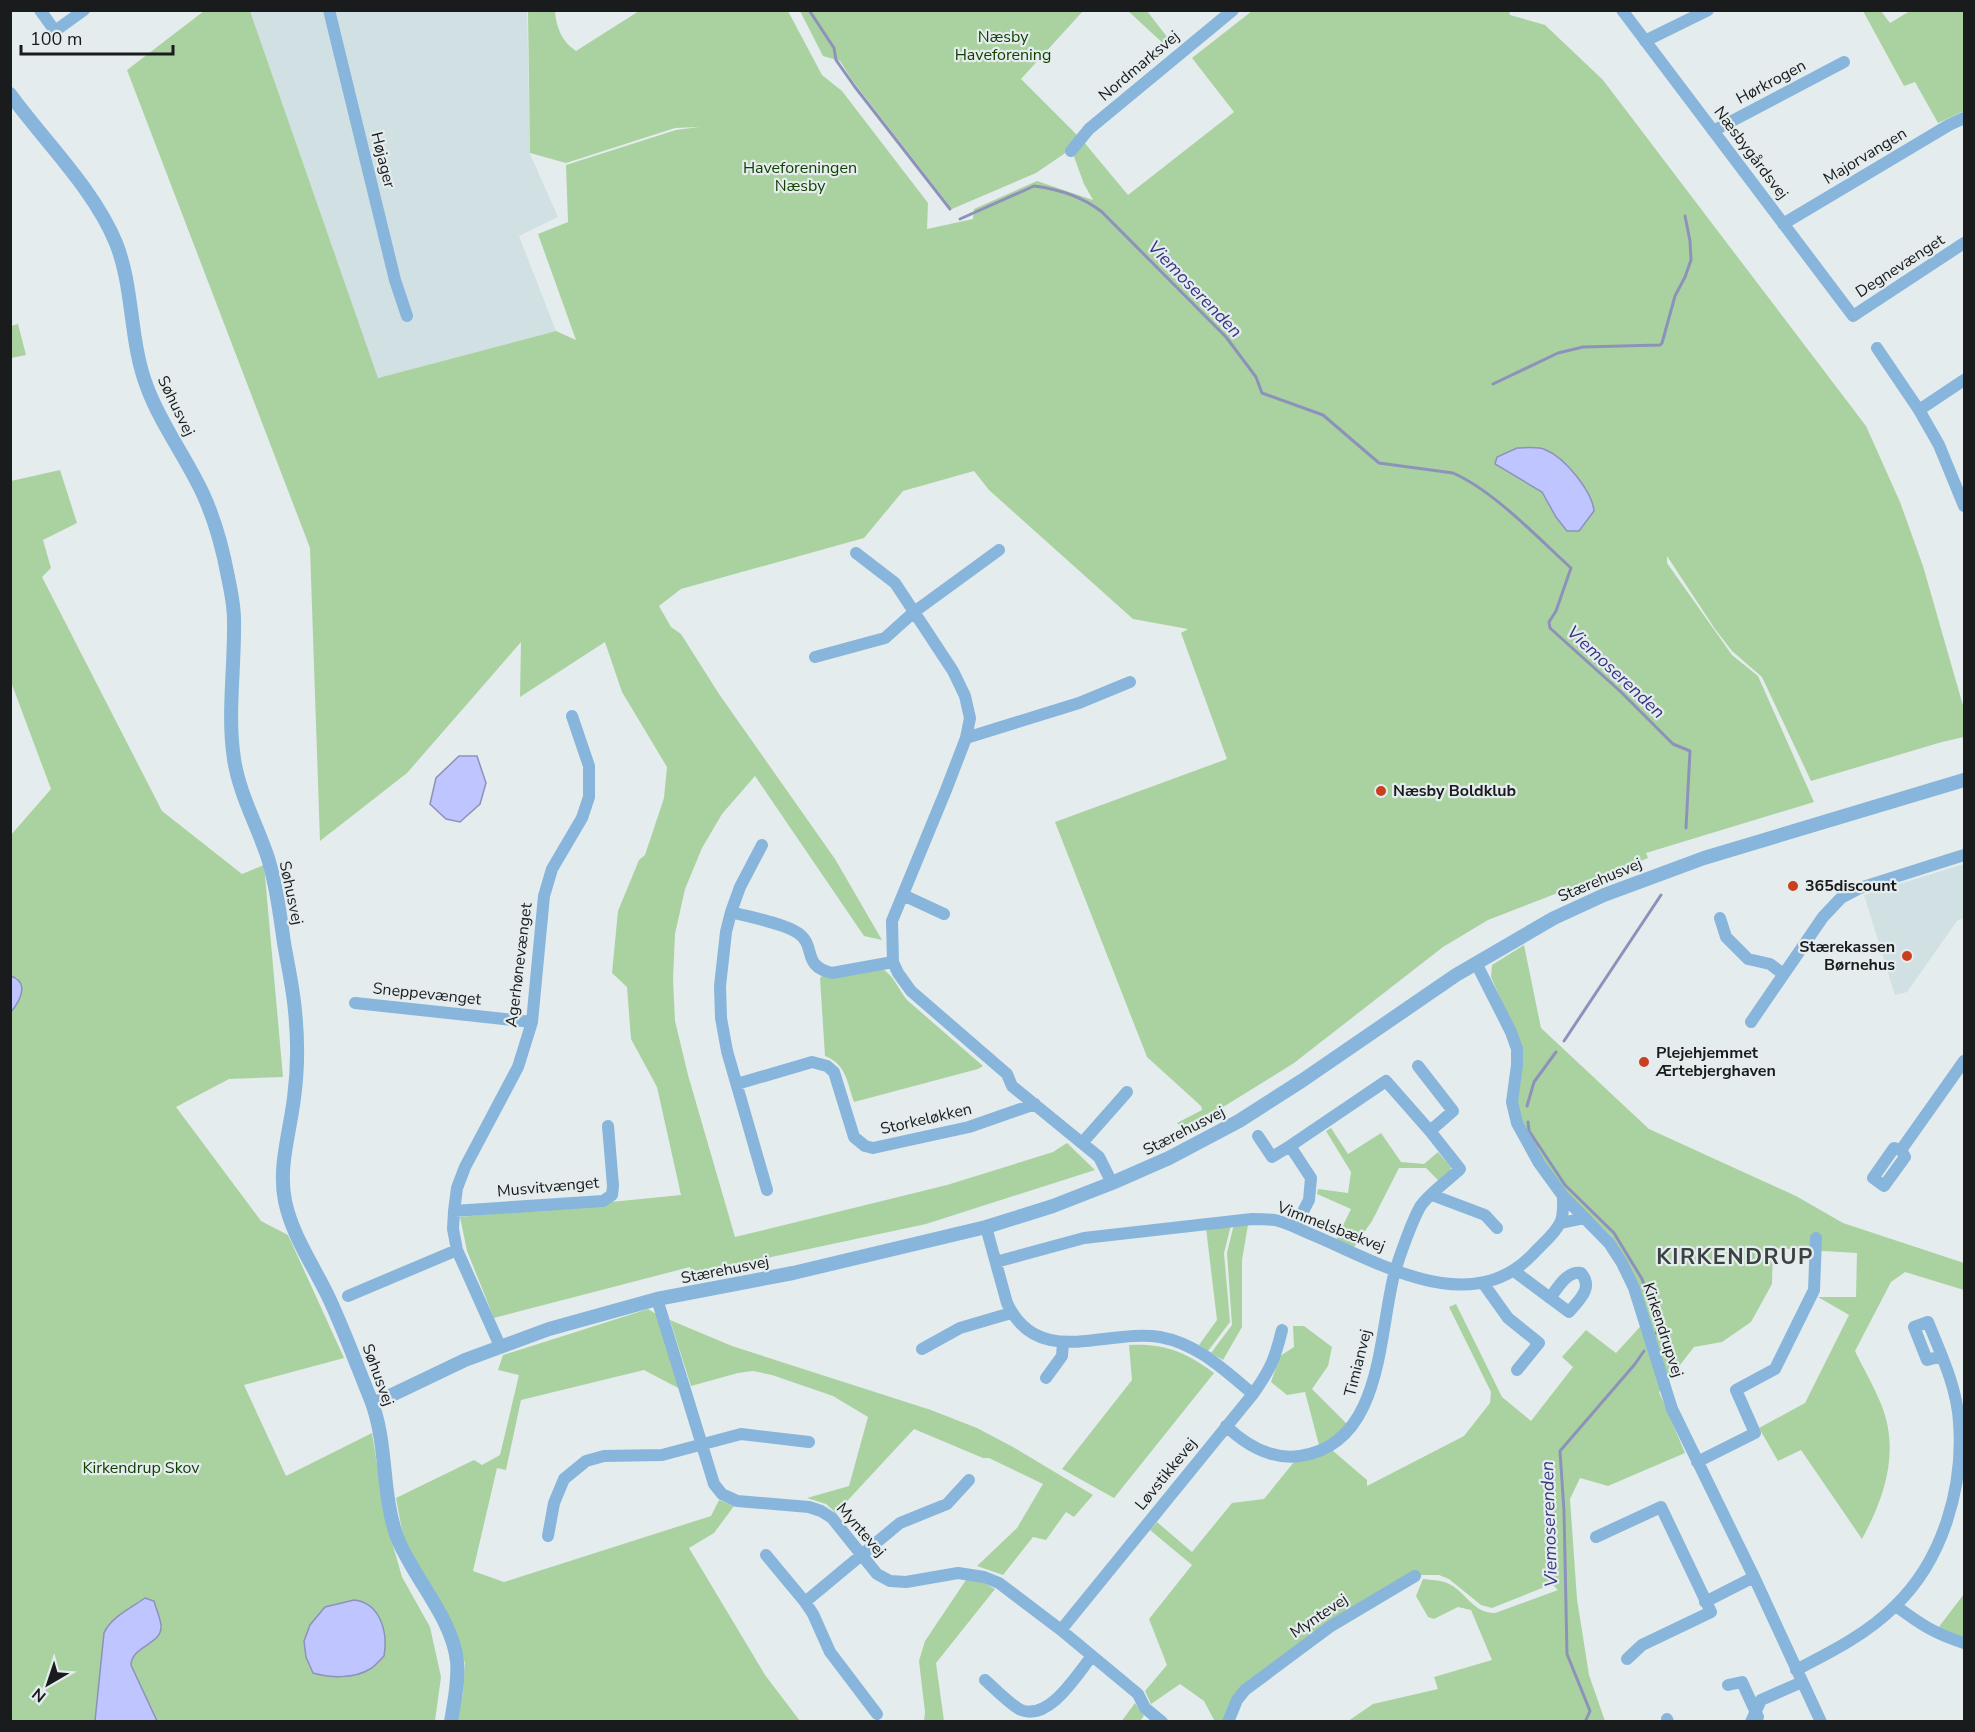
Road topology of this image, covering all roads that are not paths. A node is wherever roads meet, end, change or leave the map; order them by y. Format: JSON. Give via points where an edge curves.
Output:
{"nodes":[{"id":1,"x":40,"y":10,"type":"edge"},
{"id":2,"x":84,"y":10,"type":"edge"},
{"id":3,"x":329,"y":10,"type":"edge"},
{"id":4,"x":1233,"y":10,"type":"edge"},
{"id":5,"x":1622,"y":10,"type":"edge"},
{"id":6,"x":1708,"y":10,"type":"edge"},
{"id":7,"x":1645,"y":41,"type":"junction"},
{"id":8,"x":1844,"y":62,"type":"dead end"},
{"id":9,"x":10,"y":94,"type":"edge"},
{"id":10,"x":1965,"y":118,"type":"edge"},
{"id":11,"x":1713,"y":131,"type":"junction"},
{"id":12,"x":1071,"y":151,"type":"dead end"},
{"id":13,"x":1783,"y":224,"type":"junction"},
{"id":14,"x":1965,"y":243,"type":"edge"},
{"id":15,"x":407,"y":316,"type":"dead end"},
{"id":16,"x":1853,"y":316,"type":"joint"},
{"id":17,"x":1877,"y":348,"type":"dead end"},
{"id":18,"x":1965,"y":380,"type":"edge"},
{"id":19,"x":1919,"y":410,"type":"junction"},
{"id":20,"x":1965,"y":506,"type":"edge"},
{"id":21,"x":999,"y":550,"type":"dead end"},
{"id":22,"x":856,"y":553,"type":"dead end"},
{"id":23,"x":914,"y":612,"type":"junction"},
{"id":24,"x":815,"y":657,"type":"dead end"},
{"id":25,"x":1130,"y":682,"type":"dead end"},
{"id":26,"x":572,"y":716,"type":"dead end"},
{"id":27,"x":966,"y":738,"type":"junction"},
{"id":28,"x":1965,"y":780,"type":"edge"},
{"id":29,"x":762,"y":845,"type":"dead end"},
{"id":30,"x":1965,"y":855,"type":"edge"},
{"id":31,"x":903,"y":895,"type":"junction"},
{"id":32,"x":731,"y":912,"type":"junction"},
{"id":33,"x":944,"y":914,"type":"dead end"},
{"id":34,"x":1720,"y":918,"type":"dead end"},
{"id":35,"x":893,"y":962,"type":"junction"},
{"id":36,"x":1476,"y":963,"type":"junction"},
{"id":37,"x":1784,"y":974,"type":"junction"},
{"id":38,"x":355,"y":1003,"type":"dead end"},
{"id":39,"x":532,"y":1022,"type":"junction"},
{"id":40,"x":1751,"y":1022,"type":"dead end"},
{"id":41,"x":1965,"y":1061,"type":"edge"},
{"id":42,"x":1418,"y":1066,"type":"dead end"},
{"id":43,"x":1960,"y":1077,"type":"edge"},
{"id":44,"x":737,"y":1084,"type":"junction"},
{"id":45,"x":1127,"y":1092,"type":"dead end"},
{"id":46,"x":1035,"y":1104,"type":"junction"},
{"id":47,"x":608,"y":1126,"type":"dead end"},
{"id":48,"x":1430,"y":1131,"type":"junction"},
{"id":49,"x":1258,"y":1136,"type":"dead end"},
{"id":50,"x":1082,"y":1143,"type":"junction"},
{"id":51,"x":1290,"y":1146,"type":"junction"},
{"id":52,"x":1901,"y":1150,"type":"dead end"},
{"id":53,"x":1112,"y":1183,"type":"junction"},
{"id":54,"x":767,"y":1190,"type":"dead end"},
{"id":55,"x":1432,"y":1195,"type":"junction"},
{"id":56,"x":1563,"y":1196,"type":"junction"},
{"id":57,"x":454,"y":1211,"type":"junction"},
{"id":58,"x":1585,"y":1218,"type":"junction"},
{"id":59,"x":1561,"y":1223,"type":"junction"},
{"id":60,"x":986,"y":1227,"type":"junction"},
{"id":61,"x":1295,"y":1227,"type":"junction"},
{"id":62,"x":1497,"y":1228,"type":"dead end"},
{"id":63,"x":1816,"y":1239,"type":"dead end"},
{"id":64,"x":457,"y":1250,"type":"junction"},
{"id":65,"x":996,"y":1262,"type":"junction"},
{"id":66,"x":1395,"y":1270,"type":"junction"},
{"id":67,"x":1514,"y":1271,"type":"junction"},
{"id":68,"x":1483,"y":1283,"type":"junction"},
{"id":69,"x":348,"y":1296,"type":"dead end"},
{"id":70,"x":1550,"y":1298,"type":"dead end"},
{"id":71,"x":657,"y":1299,"type":"junction"},
{"id":72,"x":1011,"y":1313,"type":"junction"},
{"id":73,"x":1282,"y":1330,"type":"dead end"},
{"id":74,"x":1063,"y":1343,"type":"junction"},
{"id":75,"x":500,"y":1346,"type":"junction"},
{"id":76,"x":922,"y":1349,"type":"dead end"},
{"id":77,"x":1942,"y":1356,"type":"dead end"},
{"id":78,"x":1517,"y":1370,"type":"dead end"},
{"id":79,"x":1046,"y":1378,"type":"dead end"},
{"id":80,"x":1253,"y":1394,"type":"junction"},
{"id":81,"x":373,"y":1404,"type":"junction"},
{"id":82,"x":1226,"y":1426,"type":"junction"},
{"id":83,"x":809,"y":1442,"type":"dead end"},
{"id":84,"x":703,"y":1445,"type":"junction"},
{"id":85,"x":1698,"y":1462,"type":"junction"},
{"id":86,"x":969,"y":1480,"type":"dead end"},
{"id":87,"x":548,"y":1536,"type":"dead end"},
{"id":88,"x":1596,"y":1537,"type":"dead end"},
{"id":89,"x":766,"y":1555,"type":"dead end"},
{"id":90,"x":862,"y":1556,"type":"junction"},
{"id":91,"x":1415,"y":1576,"type":"dead end"},
{"id":92,"x":1754,"y":1577,"type":"junction"},
{"id":93,"x":805,"y":1602,"type":"junction"},
{"id":94,"x":1705,"y":1602,"type":"junction"},
{"id":95,"x":1896,"y":1606,"type":"junction"},
{"id":96,"x":1061,"y":1630,"type":"junction"},
{"id":97,"x":1965,"y":1643,"type":"edge"},
{"id":98,"x":1092,"y":1656,"type":"junction"},
{"id":99,"x":1628,"y":1659,"type":"dead end"},
{"id":100,"x":1796,"y":1670,"type":"junction"},
{"id":101,"x":985,"y":1680,"type":"dead end"},
{"id":102,"x":1802,"y":1682,"type":"junction"},
{"id":103,"x":1728,"y":1685,"type":"dead end"},
{"id":104,"x":877,"y":1714,"type":"dead end"},
{"id":105,"x":1756,"y":1719,"type":"edge"},
{"id":106,"x":451,"y":1722,"type":"edge"},
{"id":107,"x":1162,"y":1722,"type":"edge"},
{"id":108,"x":1228,"y":1722,"type":"edge"},
{"id":109,"x":1821,"y":1722,"type":"edge"}],
"edges":[{"from":1,"to":2,"type":"street","via":[[56,31]]},
{"from":3,"to":15,"type":"street","name":"Højager"},
{"from":4,"to":12,"type":"street","name":"Nordmarksvej","via":[[1089,129]]},
{"from":5,"to":7,"type":"street","name":"Næsbygårdsvej"},
{"from":6,"to":7,"type":"street"},
{"from":7,"to":11,"type":"street","name":"Næsbygårdsvej"},
{"from":8,"to":11,"type":"street","name":"Hørkrogen"},
{"from":9,"to":81,"type":"street","name":"Søhusvej","via":[[83,187],[115,241],[146,384],[157,412],[203,494],[228,574],[234,621],[234,760],[270,864],[295,1011],[298,1066],[284,1160],[285,1202]]},
{"from":10,"to":13,"type":"street","name":"Majorvangen"},
{"from":11,"to":13,"type":"street","name":"Næsbygårdsvej"},
{"from":13,"to":16,"type":"street","name":"Næsbygårdsvej"},
{"from":14,"to":16,"type":"street","name":"Degnevænget"},
{"from":17,"to":19,"type":"street"},
{"from":18,"to":19,"type":"street"},
{"from":19,"to":20,"type":"street"},
{"from":21,"to":23,"type":"street"},
{"from":22,"to":23,"type":"street","via":[[895,583]]},
{"from":23,"to":24,"type":"street","via":[[885,638]]},
{"from":23,"to":27,"type":"street","via":[[965,696],[970,718]]},
{"from":25,"to":27,"type":"street","via":[[1079,703]]},
{"from":26,"to":39,"type":"street","name":"Agerhønevænget","via":[[589,766],[589,797],[582,818],[552,869],[544,896]]},
{"from":27,"to":31,"type":"street"},
{"from":28,"to":36,"type":"street","name":"Stærehusvej","via":[[1654,876],[1554,918]]},
{"from":29,"to":32,"type":"street"},
{"from":30,"to":37,"type":"street","via":[[1860,888],[1841,898]]},
{"from":31,"to":33,"type":"street"},
{"from":31,"to":35,"type":"street","via":[[892,921]]},
{"from":32,"to":35,"type":"street","via":[[799,934],[811,961],[825,971]]},
{"from":32,"to":44,"type":"street","via":[[722,958],[721,1018]]},
{"from":34,"to":37,"type":"street","via":[[1726,936],[1748,959],[1770,964]]},
{"from":35,"to":46,"type":"street","via":[[911,991],[1007,1074],[1012,1086]]},
{"from":36,"to":53,"type":"street","name":"Stærehusvej","via":[[1239,1121]]},
{"from":36,"to":56,"type":"street","name":"Kirkendrupvej","via":[[1517,1049],[1514,1118]]},
{"from":37,"to":40,"type":"street"},
{"from":38,"to":39,"type":"street","name":"Sneppevænget"},
{"from":39,"to":57,"type":"street","name":"Agerhønevænget","via":[[518,1067],[465,1167]]},
{"from":41,"to":43,"type":"street"},
{"from":42,"to":48,"type":"street","via":[[1453,1112]]},
{"from":43,"to":52,"type":"street"},
{"from":44,"to":46,"type":"street","name":"Storkeløkken","via":[[812,1062],[827,1066],[834,1072],[854,1137],[873,1148],[969,1127]]},
{"from":44,"to":54,"type":"street"},
{"from":45,"to":50,"type":"street"},
{"from":46,"to":50,"type":"street"},
{"from":47,"to":57,"type":"street","name":"Musvitvænget","via":[[613,1186],[612,1196],[603,1201]]},
{"from":48,"to":51,"type":"street","via":[[1386,1081]]},
{"from":48,"to":55,"type":"street","name":"Timianvej","via":[[1460,1169]]},
{"from":49,"to":51,"type":"street","via":[[1272,1157]]},
{"from":50,"to":53,"type":"street","via":[[1099,1157]]},
{"from":51,"to":61,"type":"street","via":[[1311,1178],[1309,1200]]},
{"from":53,"to":60,"type":"street","name":"Stærehusvej"},
{"from":55,"to":62,"type":"street","via":[[1485,1215]]},
{"from":55,"to":66,"type":"street","name":"Timianvej","via":[[1421,1205]]},
{"from":56,"to":58,"type":"street","name":"Kirkendrupvej"},
{"from":56,"to":59,"type":"street"},
{"from":57,"to":64,"type":"street","name":"Agerhønevænget"},
{"from":58,"to":59,"type":"street"},
{"from":58,"to":85,"type":"street","name":"Kirkendrupvej","via":[[1609,1243],[1634,1288],[1672,1409]]},
{"from":59,"to":67,"type":"street","name":"Vimmelsbækvej"},
{"from":60,"to":65,"type":"street"},
{"from":60,"to":71,"type":"street","name":"Stærehusvej","via":[[793,1273]]},
{"from":61,"to":65,"type":"street","name":"Vimmelsbækvej","via":[[1252,1218],[1199,1224],[1083,1238]]},
{"from":61,"to":66,"type":"street","name":"Vimmelsbækvej"},
{"from":63,"to":85,"type":"street","via":[[1814,1290],[1775,1369],[1736,1390],[1755,1433]]},
{"from":64,"to":69,"type":"street"},
{"from":64,"to":75,"type":"street","name":"Agerhønevænget"},
{"from":65,"to":72,"type":"street"},
{"from":66,"to":68,"type":"street","name":"Vimmelsbækvej","via":[[1454,1286]]},
{"from":66,"to":82,"type":"street","name":"Timianvej","via":[[1370,1394],[1360,1414],[1332,1445],[1313,1454],[1272,1454],[1253,1447]]},
{"from":67,"to":68,"type":"street","name":"Vimmelsbækvej"},
{"from":67,"to":70,"type":"street"},
{"from":68,"to":78,"type":"street","via":[[1508,1318],[1539,1343]]},
{"from":71,"to":75,"type":"street","name":"Stærehusvej"},
{"from":71,"to":84,"type":"street","name":"Myntevej"},
{"from":72,"to":74,"type":"street","via":[[1037,1335]]},
{"from":72,"to":76,"type":"street","via":[[960,1328]]},
{"from":73,"to":80,"type":"street","name":"Løvstikkevej","via":[[1276,1358]]},
{"from":74,"to":79,"type":"street","via":[[1062,1356]]},
{"from":74,"to":80,"type":"street","via":[[1160,1337],[1193,1348]]},
{"from":75,"to":81,"type":"street","name":"Stærehusvej"},
{"from":77,"to":95,"type":"street","via":[[1959,1420],[1956,1485],[1946,1527],[1916,1582]]},
{"from":80,"to":82,"type":"street","name":"Løvstikkevej"},
{"from":81,"to":106,"type":"street","name":"Søhusvej","via":[[396,1532],[443,1621],[457,1659],[458,1683]]},
{"from":82,"to":96,"type":"street","name":"Løvstikkevej"},
{"from":83,"to":84,"type":"street","via":[[741,1434]]},
{"from":84,"to":87,"type":"street","via":[[662,1455],[604,1456],[586,1461],[564,1479],[554,1503]]},
{"from":84,"to":90,"type":"street","name":"Myntevej","via":[[714,1484],[722,1494],[737,1501],[821,1510]]},
{"from":85,"to":92,"type":"street","name":"Kirkendrupvej"},
{"from":86,"to":90,"type":"street","via":[[947,1504],[900,1523]]},
{"from":88,"to":94,"type":"street","via":[[1661,1507]]},
{"from":89,"to":93,"type":"street"},
{"from":90,"to":93,"type":"street"},
{"from":90,"to":96,"type":"street","name":"Myntevej","via":[[877,1574],[890,1581],[958,1573],[984,1577],[999,1583]]},
{"from":91,"to":108,"type":"street","name":"Myntevej","via":[[1331,1626],[1245,1690]]},
{"from":92,"to":94,"type":"street"},
{"from":92,"to":100,"type":"street","name":"Kirkendrupvej"},
{"from":93,"to":104,"type":"street","via":[[830,1652]]},
{"from":94,"to":99,"type":"street","via":[[1711,1612],[1642,1645]]},
{"from":95,"to":97,"type":"street","via":[[1923,1626]]},
{"from":95,"to":100,"type":"street","via":[[1842,1646]]},
{"from":96,"to":98,"type":"street","name":"Myntevej"},
{"from":98,"to":101,"type":"street","via":[[1054,1702],[1033,1711],[1021,1710]]},
{"from":98,"to":107,"type":"street","name":"Myntevej","via":[[1138,1694],[1145,1708]]},
{"from":100,"to":102,"type":"street","name":"Kirkendrupvej"},
{"from":102,"to":105,"type":"street","via":[[1761,1700]]},
{"from":102,"to":109,"type":"street","name":"Kirkendrupvej"},
{"from":103,"to":105,"type":"street","via":[[1742,1682]]}]}
